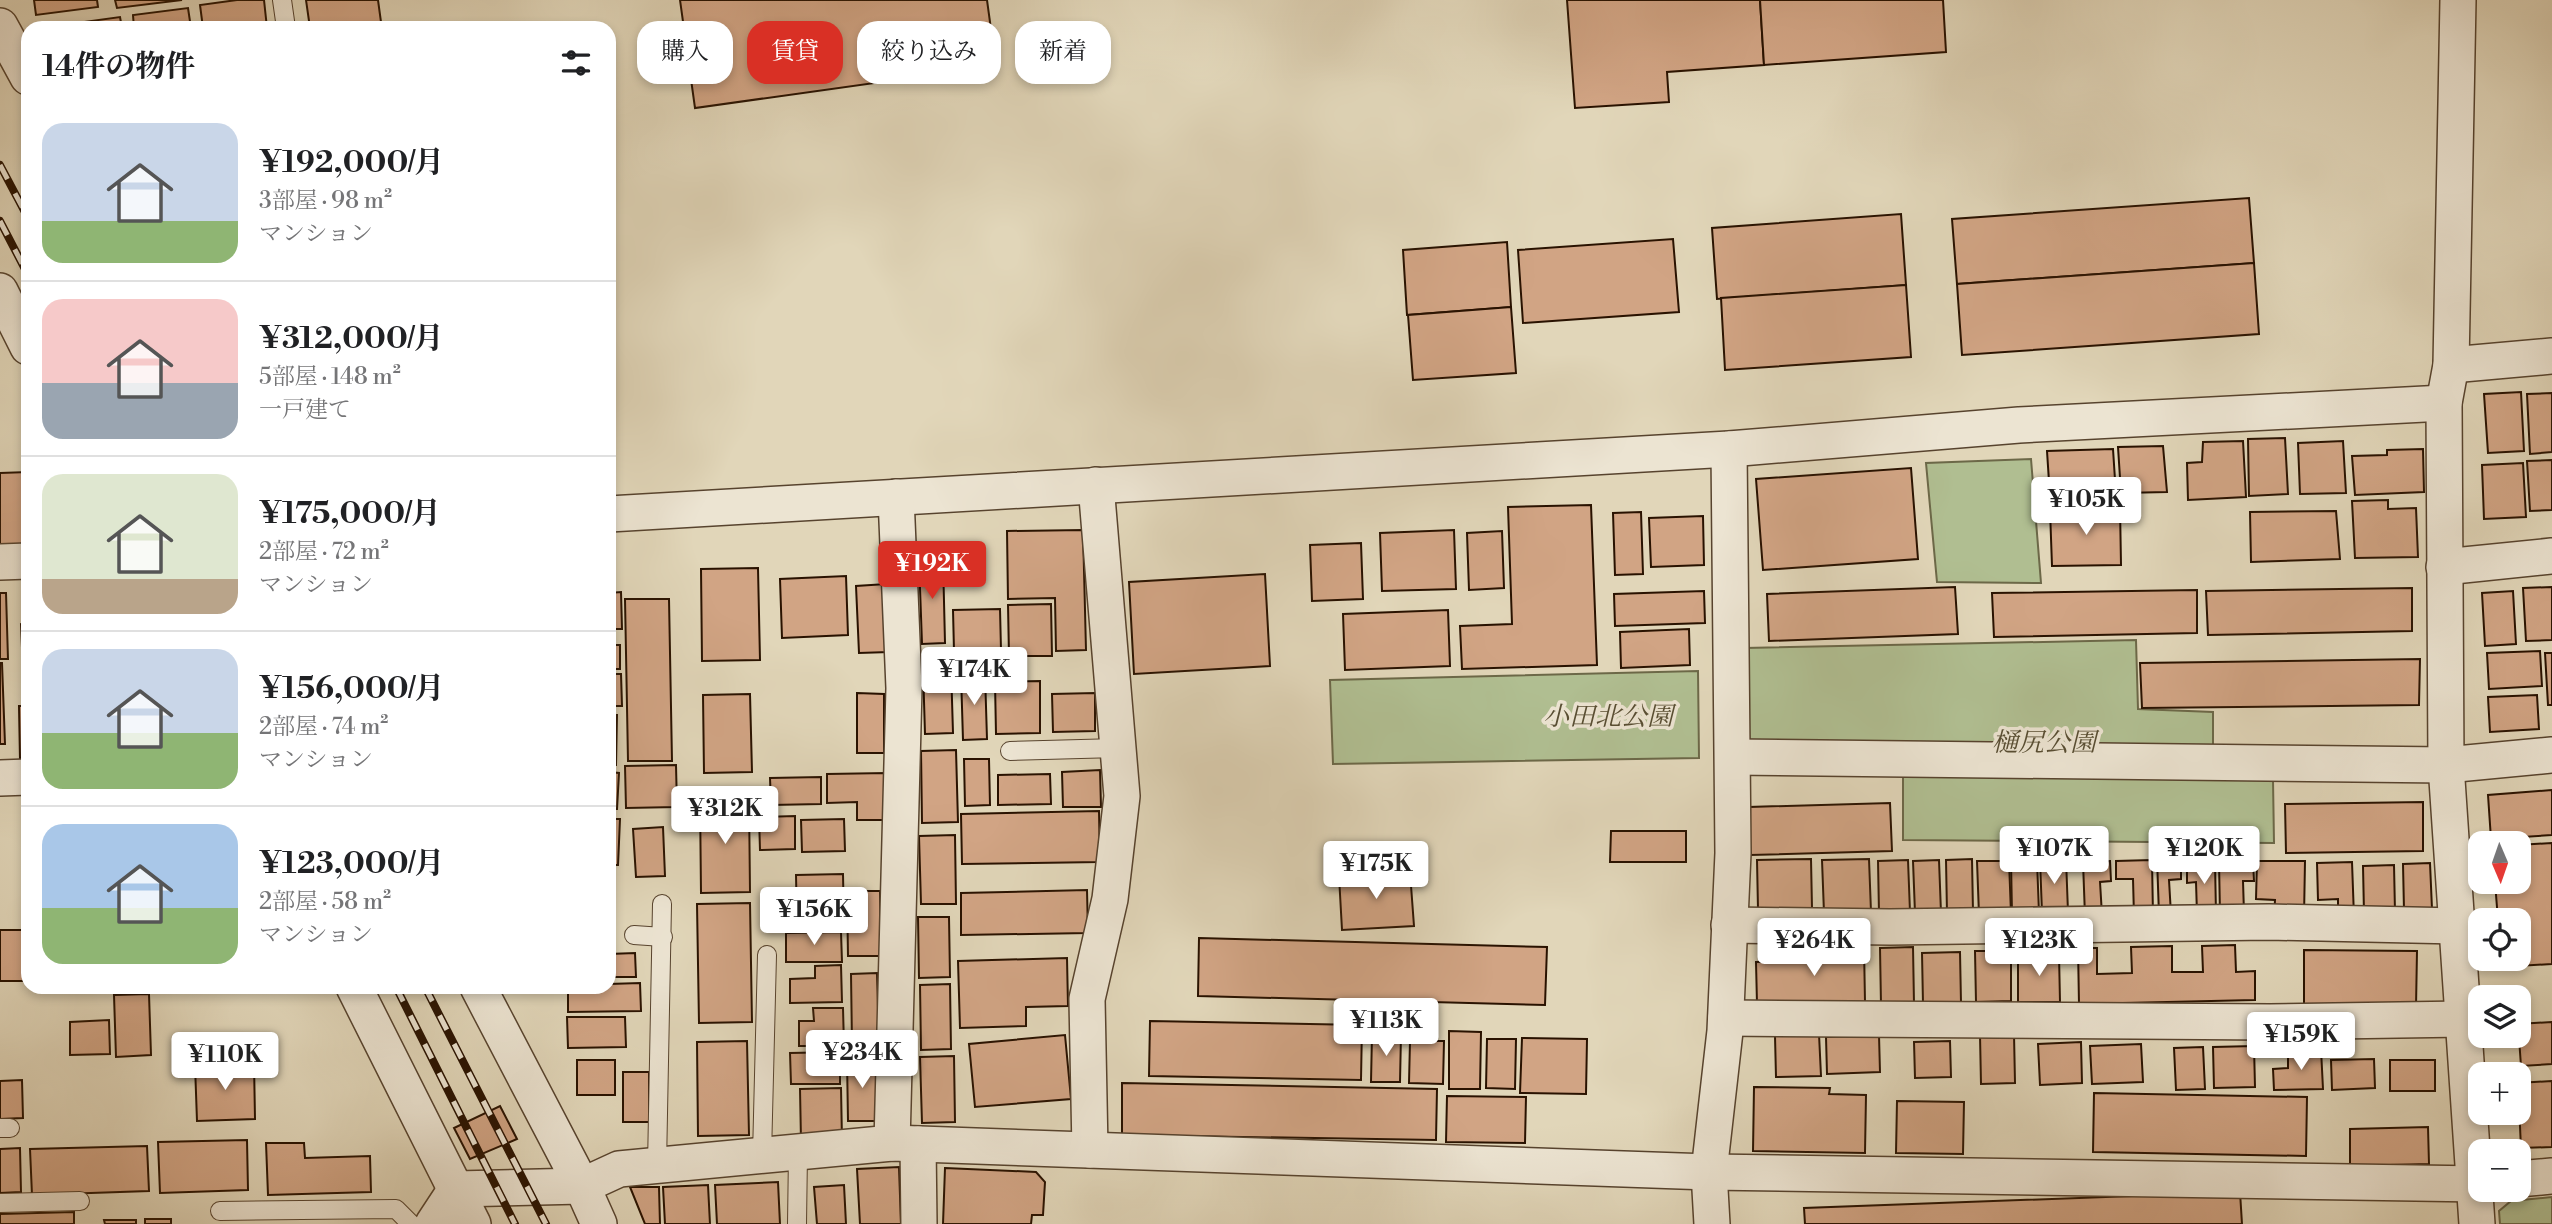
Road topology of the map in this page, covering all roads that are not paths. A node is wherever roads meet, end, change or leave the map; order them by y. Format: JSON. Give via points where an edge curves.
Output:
{"nodes":[{"id":1,"x":282,"y":0,"type":"edge"},
{"id":2,"x":2458,"y":0,"type":"edge"},
{"id":3,"x":285,"y":21,"type":"edge"},
{"id":4,"x":0,"y":26,"type":"edge"},
{"id":5,"x":21,"y":64,"type":"edge"},
{"id":6,"x":0,"y":291,"type":"edge"},
{"id":7,"x":21,"y":335,"type":"edge"},
{"id":8,"x":21,"y":350,"type":"edge"},
{"id":9,"x":0,"y":351,"type":"edge"},
{"id":10,"x":2552,"y":356,"type":"edge"},
{"id":11,"x":2451,"y":365,"type":"junction"},
{"id":12,"x":2444,"y":403,"type":"junction"},
{"id":13,"x":1729,"y":449,"type":"junction"},
{"id":14,"x":1096,"y":485,"type":"junction"},
{"id":15,"x":896,"y":497,"type":"junction"},
{"id":16,"x":616,"y":514,"type":"edge"},
{"id":17,"x":2552,"y":556,"type":"edge"},
{"id":18,"x":21,"y":561,"type":"edge"},
{"id":19,"x":0,"y":562,"type":"edge"},
{"id":20,"x":2444,"y":567,"type":"junction"},
{"id":21,"x":1118,"y":748,"type":"junction"},
{"id":22,"x":1010,"y":751,"type":"dead end"},
{"id":23,"x":2552,"y":754,"type":"edge"},
{"id":24,"x":1733,"y":757,"type":"junction"},
{"id":25,"x":2446,"y":765,"type":"junction"},
{"id":26,"x":21,"y":777,"type":"edge"},
{"id":27,"x":0,"y":778,"type":"edge"},
{"id":28,"x":662,"y":904,"type":"dead end"},
{"id":29,"x":1729,"y":925,"type":"junction"},
{"id":30,"x":2458,"y":926,"type":"junction"},
{"id":31,"x":634,"y":935,"type":"dead end"},
{"id":32,"x":663,"y":937,"type":"junction"},
{"id":33,"x":767,"y":955,"type":"dead end"},
{"id":34,"x":358,"y":994,"type":"edge"},
{"id":35,"x":482,"y":994,"type":"edge"},
{"id":36,"x":1726,"y":1018,"type":"junction"},
{"id":37,"x":2464,"y":1019,"type":"junction"},
{"id":38,"x":2474,"y":1139,"type":"edge"},
{"id":39,"x":905,"y":1144,"type":"junction"},
{"id":40,"x":1090,"y":1150,"type":"junction"},
{"id":41,"x":798,"y":1153,"type":"junction"},
{"id":42,"x":762,"y":1156,"type":"junction"},
{"id":43,"x":657,"y":1166,"type":"junction"},
{"id":44,"x":1709,"y":1172,"type":"junction"},
{"id":45,"x":2552,"y":1175,"type":"edge"},
{"id":46,"x":2531,"y":1178,"type":"edge"},
{"id":47,"x":2468,"y":1184,"type":"edge"},
{"id":48,"x":582,"y":1186,"type":"junction"},
{"id":49,"x":456,"y":1189,"type":"junction"},
{"id":50,"x":80,"y":1201,"type":"dead end"},
{"id":51,"x":2478,"y":1202,"type":"edge"},
{"id":52,"x":0,"y":1203,"type":"edge"},
{"id":53,"x":220,"y":1211,"type":"dead end"},
{"id":54,"x":411,"y":1224,"type":"edge"},
{"id":55,"x":433,"y":1224,"type":"edge"},
{"id":56,"x":473,"y":1224,"type":"edge"},
{"id":57,"x":599,"y":1224,"type":"edge"},
{"id":58,"x":797,"y":1224,"type":"edge"},
{"id":59,"x":919,"y":1224,"type":"edge"},
{"id":60,"x":1712,"y":1224,"type":"edge"},
{"id":61,"x":2477,"y":1224,"type":"edge"}],
"edges":[{"from":1,"to":3,"type":"lane"},
{"from":2,"to":11,"type":"street"},
{"from":4,"to":5,"type":"street"},
{"from":6,"to":7,"type":"street"},
{"from":8,"to":9,"type":"street"},
{"from":10,"to":11,"type":"street"},
{"from":11,"to":12,"type":"street"},
{"from":12,"to":13,"type":"street","via":[[2019,425]]},
{"from":12,"to":20,"type":"street"},
{"from":13,"to":14,"type":"street"},
{"from":13,"to":24,"type":"street"},
{"from":14,"to":15,"type":"street"},
{"from":14,"to":21,"type":"street"},
{"from":15,"to":16,"type":"street"},
{"from":15,"to":39,"type":"street","via":[[904,688]]},
{"from":17,"to":20,"type":"street"},
{"from":18,"to":19,"type":"street"},
{"from":20,"to":25,"type":"street"},
{"from":21,"to":22,"type":"lane"},
{"from":21,"to":40,"type":"street","via":[[1122,796],[1110,899],[1087,999]]},
{"from":23,"to":25,"type":"street"},
{"from":24,"to":25,"type":"street"},
{"from":24,"to":29,"type":"street"},
{"from":25,"to":30,"type":"street"},
{"from":26,"to":27,"type":"street"},
{"from":28,"to":32,"type":"lane"},
{"from":29,"to":30,"type":"street","via":[[2270,922]]},
{"from":29,"to":36,"type":"street"},
{"from":30,"to":37,"type":"street"},
{"from":31,"to":32,"type":"lane"},
{"from":32,"to":43,"type":"lane"},
{"from":33,"to":42,"type":"lane"},
{"from":34,"to":49,"type":"street"},
{"from":35,"to":48,"type":"street"},
{"from":36,"to":37,"type":"street"},
{"from":36,"to":44,"type":"street"},
{"from":37,"to":38,"type":"street"},
{"from":39,"to":40,"type":"street"},
{"from":39,"to":41,"type":"street"},
{"from":39,"to":59,"type":"street"},
{"from":40,"to":44,"type":"street"},
{"from":41,"to":42,"type":"street"},
{"from":41,"to":58,"type":"lane"},
{"from":42,"to":43,"type":"street"},
{"from":43,"to":48,"type":"street","via":[[619,1169]]},
{"from":44,"to":47,"type":"street"},
{"from":44,"to":60,"type":"street"},
{"from":45,"to":46,"type":"street"},
{"from":48,"to":49,"type":"street"},
{"from":48,"to":57,"type":"street"},
{"from":49,"to":55,"type":"street"},
{"from":49,"to":56,"type":"street"},
{"from":50,"to":52,"type":"lane"},
{"from":51,"to":61,"type":"street"},
{"from":53,"to":54,"type":"lane","via":[[396,1209]]}]}
